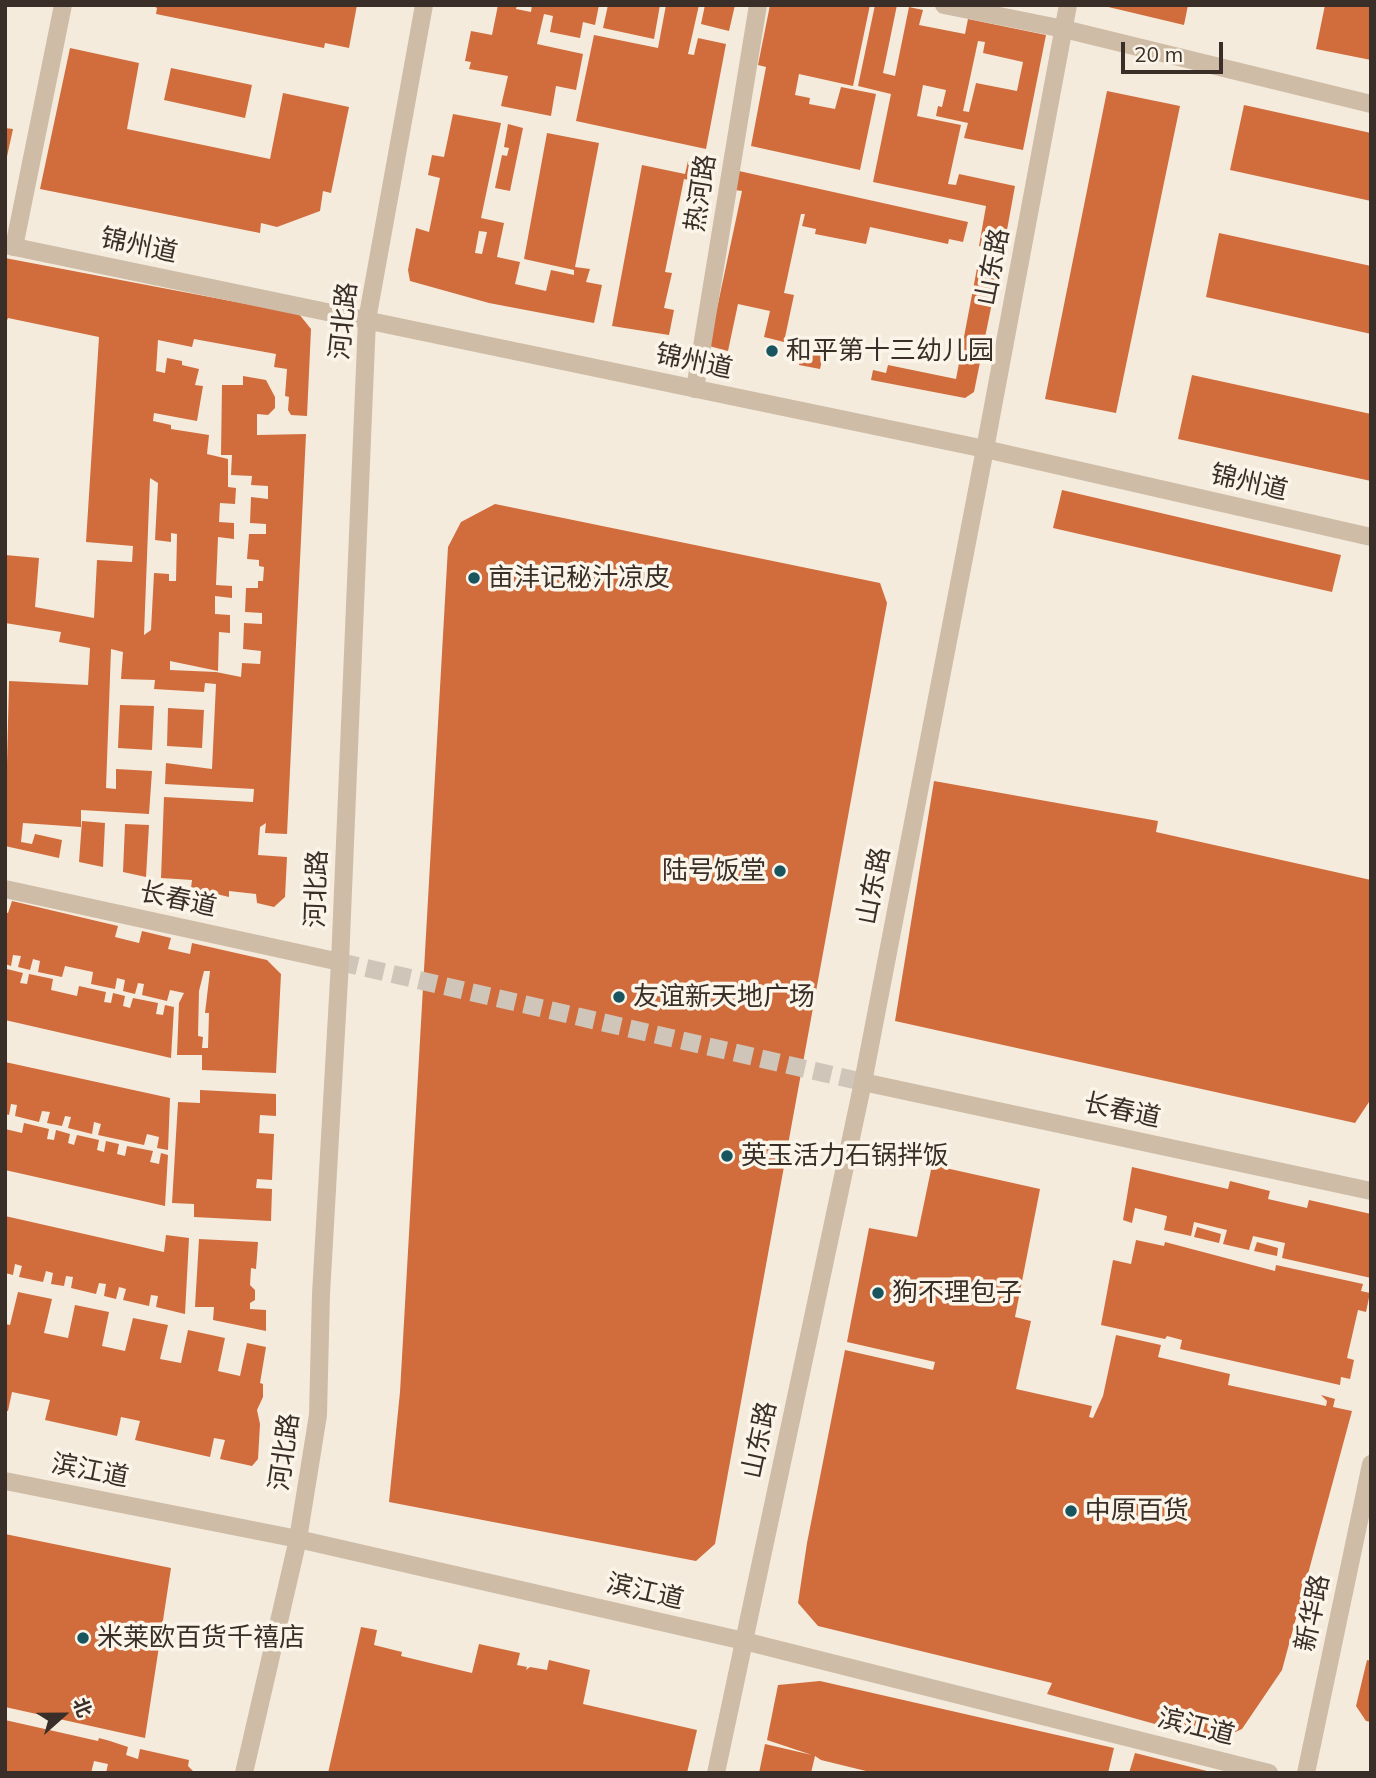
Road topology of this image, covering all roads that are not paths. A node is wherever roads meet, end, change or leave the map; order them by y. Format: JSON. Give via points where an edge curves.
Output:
{"nodes":[{"id":1,"x":63,"y":5,"type":"edge"},
{"id":2,"x":424,"y":5,"type":"edge"},
{"id":3,"x":758,"y":5,"type":"edge"},
{"id":4,"x":944,"y":5,"type":"edge"},
{"id":5,"x":1068,"y":5,"type":"edge"},
{"id":6,"x":1064,"y":29,"type":"junction"},
{"id":7,"x":1371,"y":104,"type":"edge"},
{"id":8,"x":10,"y":246,"type":"edge"},
{"id":9,"x":367,"y":320,"type":"junction"},
{"id":10,"x":695,"y":389,"type":"junction"},
{"id":11,"x":985,"y":449,"type":"junction"},
{"id":12,"x":1371,"y":537,"type":"edge"},
{"id":13,"x":5,"y":889,"type":"edge"},
{"id":14,"x":340,"y":962,"type":"junction"},
{"id":15,"x":863,"y":1082,"type":"junction"},
{"id":16,"x":1371,"y":1191,"type":"edge"},
{"id":17,"x":1371,"y":1464,"type":"edge"},
{"id":18,"x":5,"y":1480,"type":"edge"},
{"id":19,"x":299,"y":1539,"type":"junction"},
{"id":20,"x":744,"y":1642,"type":"junction"},
{"id":21,"x":244,"y":1773,"type":"edge"},
{"id":22,"x":716,"y":1773,"type":"edge"},
{"id":23,"x":1269,"y":1773,"type":"edge"},
{"id":24,"x":1306,"y":1773,"type":"edge"}],
"edges":[{"from":1,"to":8,"type":"street"},
{"from":2,"to":9,"type":"street","name":"河北路"},
{"from":3,"to":10,"type":"street","name":"热河路"},
{"from":4,"to":6,"type":"street"},
{"from":5,"to":6,"type":"street","name":"山东路"},
{"from":6,"to":7,"type":"street"},
{"from":6,"to":11,"type":"street","name":"山东路"},
{"from":8,"to":9,"type":"street","name":"锦州道"},
{"from":9,"to":10,"type":"street","name":"锦州道"},
{"from":9,"to":14,"type":"street","name":"河北路"},
{"from":10,"to":11,"type":"street","name":"锦州道"},
{"from":11,"to":12,"type":"street","name":"锦州道"},
{"from":11,"to":15,"type":"street","name":"山东路"},
{"from":13,"to":14,"type":"street","name":"长春道"},
{"from":14,"to":19,"type":"street","name":"河北路","via":[[318,1415]]},
{"from":15,"to":16,"type":"street","name":"长春道"},
{"from":15,"to":20,"type":"street","name":"山东路"},
{"from":17,"to":24,"type":"street","name":"新华路"},
{"from":18,"to":19,"type":"street","name":"滨江道"},
{"from":19,"to":20,"type":"street","name":"滨江道"},
{"from":19,"to":21,"type":"street","name":"河北路"},
{"from":20,"to":22,"type":"street","name":"山东路"},
{"from":20,"to":23,"type":"street","name":"滨江道"}]}
